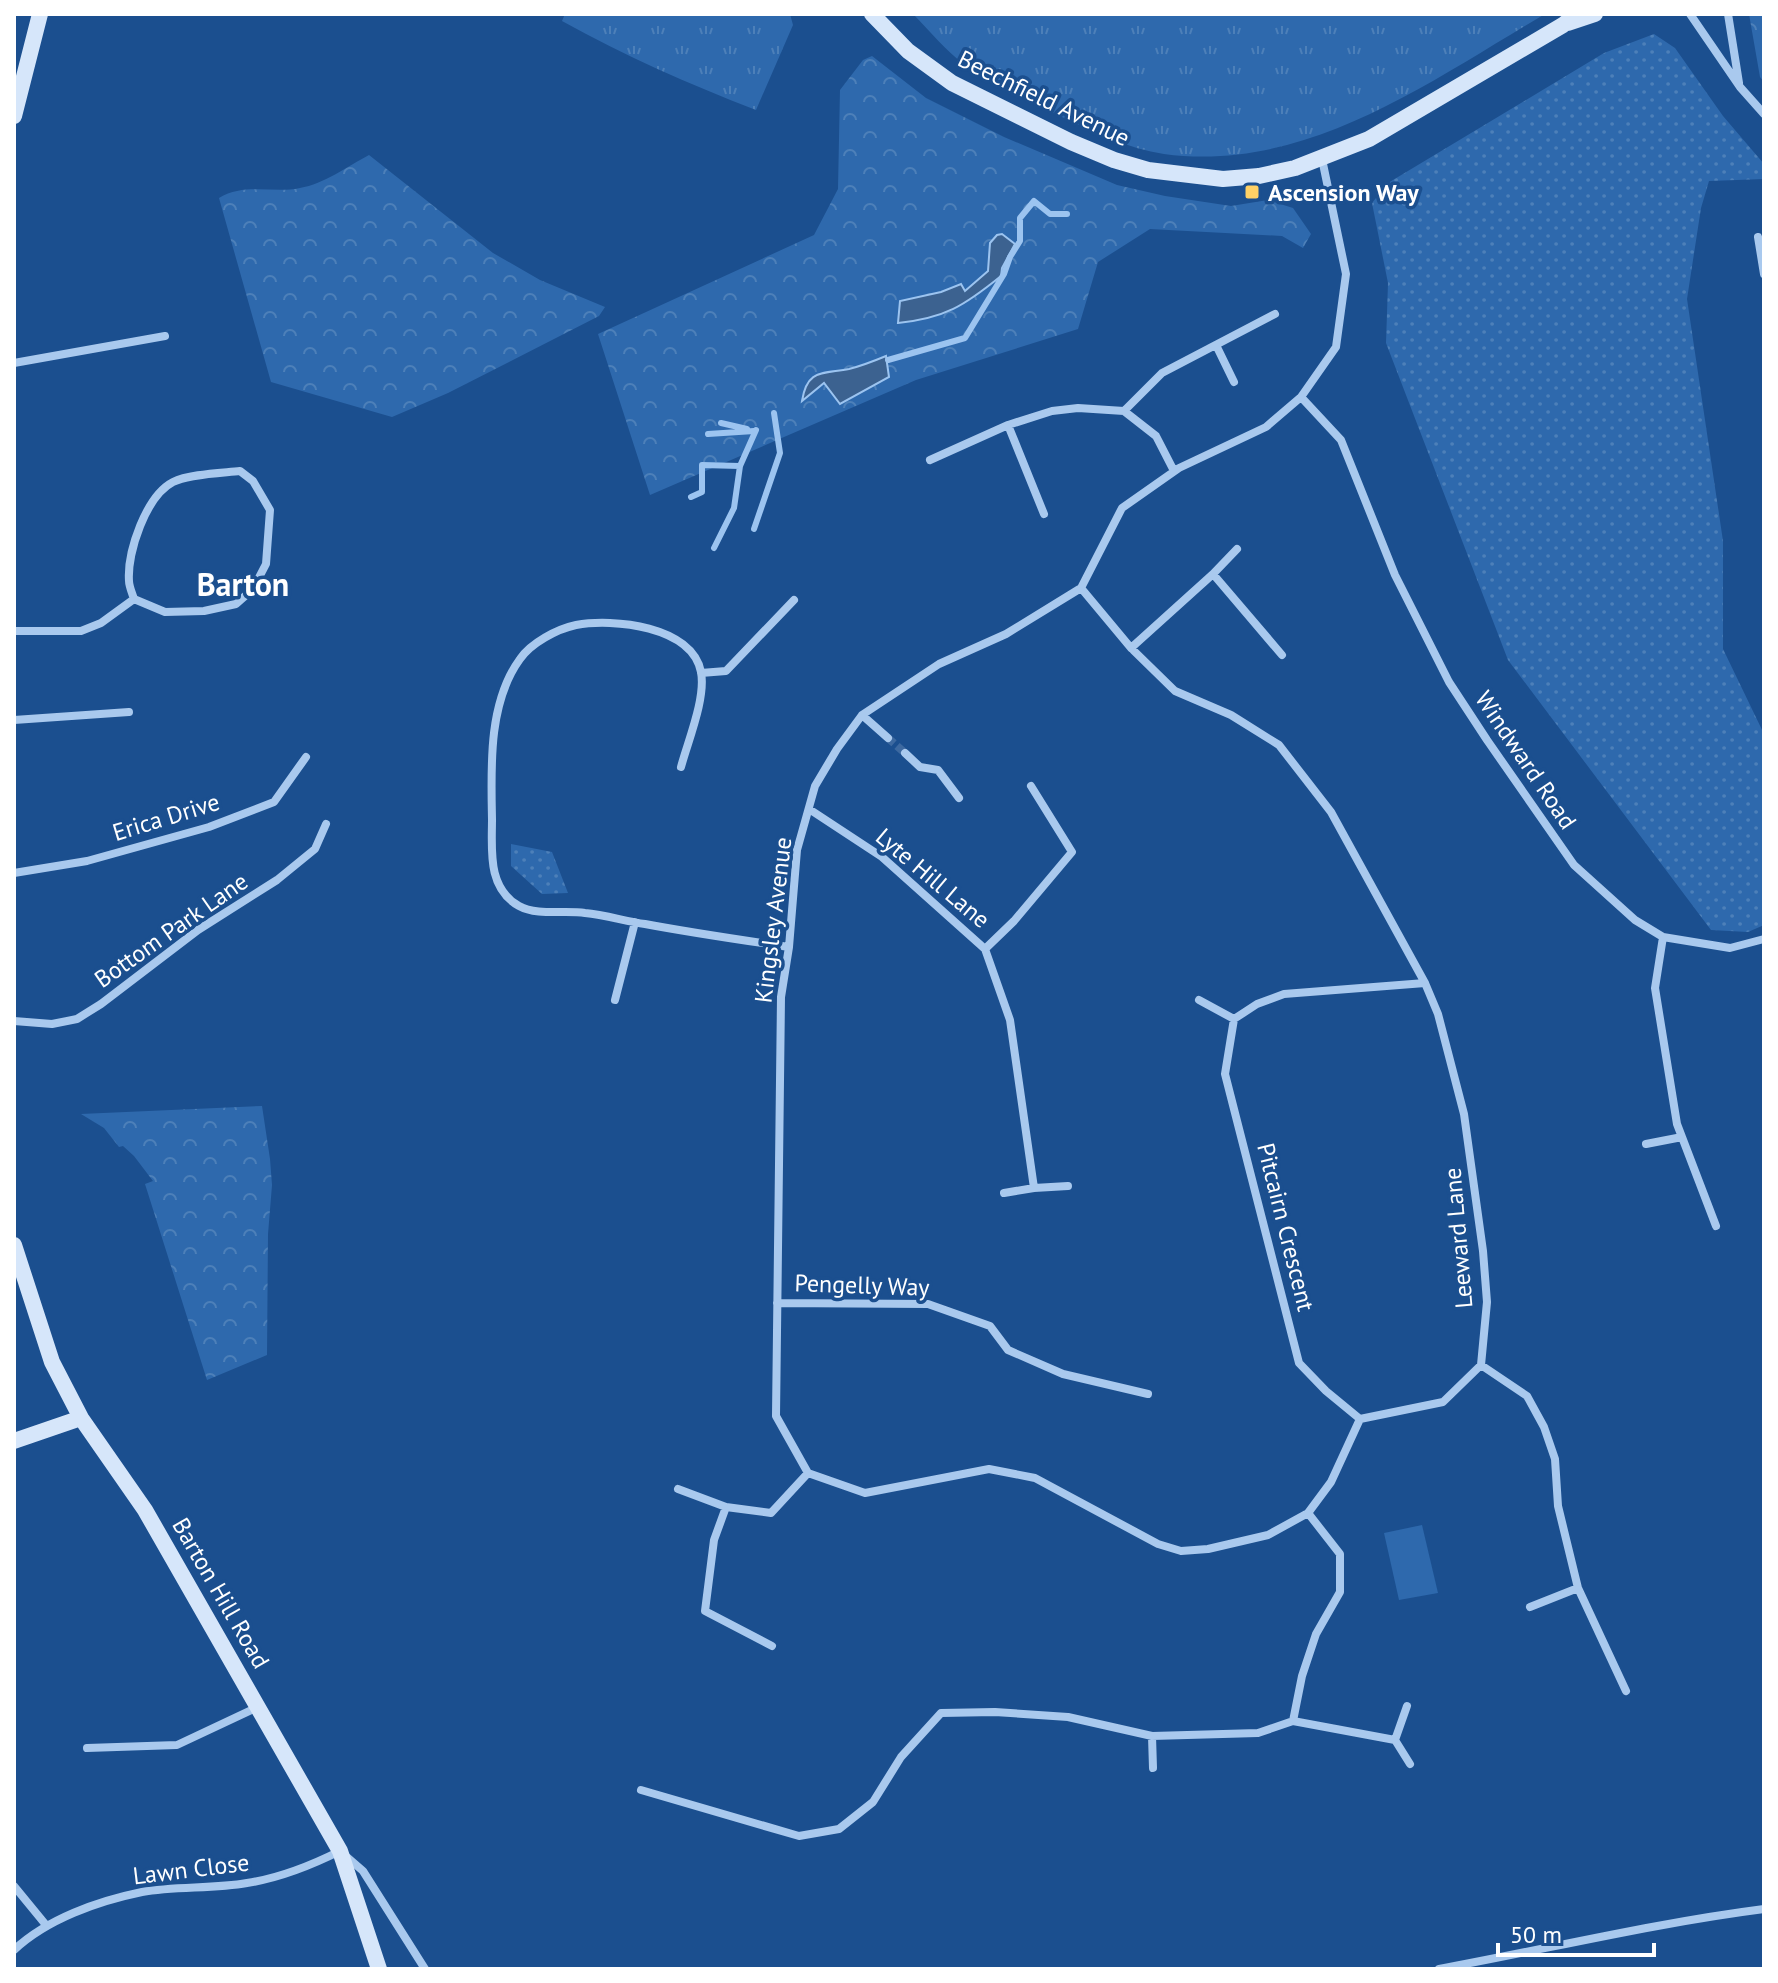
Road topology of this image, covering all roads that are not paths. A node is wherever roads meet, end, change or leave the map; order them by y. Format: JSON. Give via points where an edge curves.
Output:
{"nodes":[{"id":1,"x":40,"y":14,"type":"edge"},
{"id":2,"x":872,"y":14,"type":"edge"},
{"id":3,"x":1595,"y":14,"type":"edge"},
{"id":4,"x":1690,"y":14,"type":"edge"},
{"id":5,"x":1728,"y":14,"type":"edge"},
{"id":6,"x":1570,"y":20,"type":"edge"},
{"id":7,"x":1740,"y":87,"type":"junction"},
{"id":8,"x":1764,"y":114,"type":"edge"},
{"id":9,"x":14,"y":116,"type":"edge"},
{"id":10,"x":1322,"y":159,"type":"junction"},
{"id":11,"x":1758,"y":237,"type":"dead end"},
{"id":12,"x":1764,"y":274,"type":"edge"},
{"id":13,"x":1275,"y":314,"type":"dead end"},
{"id":14,"x":165,"y":336,"type":"dead end"},
{"id":15,"x":1216,"y":345,"type":"junction"},
{"id":16,"x":14,"y":363,"type":"edge"},
{"id":17,"x":1234,"y":382,"type":"dead end"},
{"id":18,"x":1301,"y":397,"type":"junction"},
{"id":19,"x":1124,"y":411,"type":"junction"},
{"id":20,"x":1008,"y":425,"type":"junction"},
{"id":21,"x":930,"y":460,"type":"dead end"},
{"id":22,"x":1174,"y":471,"type":"junction"},
{"id":23,"x":1044,"y":514,"type":"dead end"},
{"id":24,"x":1237,"y":549,"type":"dead end"},
{"id":25,"x":1213,"y":574,"type":"junction"},
{"id":26,"x":1081,"y":588,"type":"junction"},
{"id":27,"x":134,"y":599,"type":"junction"},
{"id":28,"x":794,"y":600,"type":"dead end"},
{"id":29,"x":14,"y":631,"type":"edge"},
{"id":30,"x":1131,"y":648,"type":"junction"},
{"id":31,"x":1282,"y":655,"type":"dead end"},
{"id":32,"x":701,"y":673,"type":"junction"},
{"id":33,"x":129,"y":712,"type":"dead end"},
{"id":34,"x":862,"y":715,"type":"junction"},
{"id":35,"x":14,"y":720,"type":"edge"},
{"id":36,"x":888,"y":738,"type":"tunnel mouth"},
{"id":37,"x":905,"y":753,"type":"tunnel mouth"},
{"id":38,"x":306,"y":757,"type":"dead end"},
{"id":39,"x":681,"y":767,"type":"dead end"},
{"id":40,"x":1031,"y":786,"type":"dead end"},
{"id":41,"x":959,"y":798,"type":"dead end"},
{"id":42,"x":809,"y":809,"type":"junction"},
{"id":43,"x":326,"y":824,"type":"dead end"},
{"id":44,"x":14,"y":873,"type":"edge"},
{"id":45,"x":635,"y":922,"type":"junction"},
{"id":46,"x":1663,"y":937,"type":"junction"},
{"id":47,"x":1764,"y":939,"type":"edge"},
{"id":48,"x":789,"y":947,"type":"junction"},
{"id":49,"x":985,"y":949,"type":"junction"},
{"id":50,"x":1425,"y":983,"type":"junction"},
{"id":51,"x":615,"y":1000,"type":"dead end"},
{"id":52,"x":1199,"y":1000,"type":"dead end"},
{"id":53,"x":1234,"y":1019,"type":"junction"},
{"id":54,"x":14,"y":1021,"type":"edge"},
{"id":55,"x":1682,"y":1137,"type":"junction"},
{"id":56,"x":1646,"y":1144,"type":"dead end"},
{"id":57,"x":1068,"y":1186,"type":"dead end"},
{"id":58,"x":1034,"y":1188,"type":"junction"},
{"id":59,"x":1004,"y":1193,"type":"dead end"},
{"id":60,"x":1716,"y":1226,"type":"dead end"},
{"id":61,"x":14,"y":1245,"type":"edge"},
{"id":62,"x":777,"y":1303,"type":"junction"},
{"id":63,"x":1481,"y":1365,"type":"junction"},
{"id":64,"x":1148,"y":1394,"type":"dead end"},
{"id":65,"x":81,"y":1418,"type":"junction"},
{"id":66,"x":1360,"y":1419,"type":"junction"},
{"id":67,"x":14,"y":1441,"type":"edge"},
{"id":68,"x":808,"y":1473,"type":"junction"},
{"id":69,"x":678,"y":1489,"type":"dead end"},
{"id":70,"x":726,"y":1507,"type":"junction"},
{"id":71,"x":1308,"y":1513,"type":"junction"},
{"id":72,"x":1578,"y":1588,"type":"junction"},
{"id":73,"x":1530,"y":1607,"type":"dead end"},
{"id":74,"x":772,"y":1646,"type":"dead end"},
{"id":75,"x":1626,"y":1691,"type":"dead end"},
{"id":76,"x":1407,"y":1706,"type":"dead end"},
{"id":77,"x":259,"y":1707,"type":"junction"},
{"id":78,"x":1293,"y":1721,"type":"junction"},
{"id":79,"x":1152,"y":1736,"type":"junction"},
{"id":80,"x":1395,"y":1740,"type":"junction"},
{"id":81,"x":87,"y":1748,"type":"dead end"},
{"id":82,"x":1410,"y":1764,"type":"dead end"},
{"id":83,"x":1153,"y":1768,"type":"dead end"},
{"id":84,"x":641,"y":1790,"type":"dead end"},
{"id":85,"x":340,"y":1851,"type":"junction"},
{"id":86,"x":14,"y":1886,"type":"edge"},
{"id":87,"x":1764,"y":1909,"type":"edge"},
{"id":88,"x":46,"y":1925,"type":"junction"},
{"id":89,"x":14,"y":1950,"type":"edge"},
{"id":90,"x":379,"y":1969,"type":"edge"},
{"id":91,"x":425,"y":1969,"type":"edge"},
{"id":92,"x":1439,"y":1969,"type":"edge"}],
"edges":[{"from":1,"to":9,"type":"street"},
{"from":2,"to":10,"type":"street","name":"Beechfield Avenue","via":[[908,51],[952,83],[1114,160],[1187,177],[1223,179],[1259,176]]},
{"from":3,"to":6,"type":"street","name":"Beechfield Avenue"},
{"from":4,"to":7,"type":"street"},
{"from":5,"to":7,"type":"street"},
{"from":6,"to":10,"type":"street","name":"Beechfield Avenue","via":[[1369,139]]},
{"from":7,"to":8,"type":"street"},
{"from":10,"to":18,"type":"street","via":[[1346,274],[1336,347]]},
{"from":11,"to":12,"type":"street"},
{"from":13,"to":15,"type":"street"},
{"from":14,"to":16,"type":"street"},
{"from":15,"to":17,"type":"street"},
{"from":15,"to":19,"type":"street","via":[[1162,373]]},
{"from":18,"to":22,"type":"street","via":[[1266,427]]},
{"from":18,"to":46,"type":"street","name":"Windward Road","via":[[1341,440],[1395,575],[1449,682],[1487,740],[1574,865],[1635,920]]},
{"from":19,"to":20,"type":"street","via":[[1065,409]]},
{"from":19,"to":22,"type":"street","via":[[1156,436]]},
{"from":20,"to":21,"type":"street"},
{"from":20,"to":23,"type":"street"},
{"from":22,"to":26,"type":"street","via":[[1122,508]]},
{"from":24,"to":25,"type":"street"},
{"from":25,"to":30,"type":"street"},
{"from":25,"to":31,"type":"street"},
{"from":26,"to":30,"type":"street","name":"Leeward Lane"},
{"from":26,"to":34,"type":"street","name":"Kingsley Avenue","via":[[1006,634],[939,664]]},
{"from":27,"to":27,"type":"street","via":[[131,566],[149,504],[173,482],[209,474],[240,471],[253,481],[270,510],[266,564],[253,589],[236,604],[204,611],[165,612]]},
{"from":27,"to":29,"type":"street","via":[[81,631]]},
{"from":28,"to":32,"type":"street","via":[[726,671]]},
{"from":30,"to":50,"type":"street","name":"Leeward Lane","via":[[1175,691],[1231,715],[1279,745],[1331,812]]},
{"from":32,"to":39,"type":"street","via":[[702,689]]},
{"from":32,"to":45,"type":"street","via":[[696,655],[677,640],[623,622],[575,625],[544,638],[520,658],[504,690],[491,770],[493,872],[504,893],[521,907]]},
{"from":33,"to":35,"type":"street"},
{"from":34,"to":36,"type":"street"},
{"from":34,"to":42,"type":"street","name":"Kingsley Avenue","via":[[815,786]]},
{"from":37,"to":41,"type":"street","via":[[920,767],[938,770]]},
{"from":38,"to":44,"type":"street","name":"Erica Drive","via":[[274,802],[209,827],[87,861]]},
{"from":40,"to":49,"type":"street","via":[[1072,852]]},
{"from":42,"to":48,"type":"street","name":"Kingsley Avenue","via":[[797,850]]},
{"from":42,"to":49,"type":"street","name":"Lyte Hill Lane","via":[[882,857]]},
{"from":43,"to":54,"type":"street","name":"Bottom Park Lane","via":[[315,849],[277,880],[198,930],[101,1004],[64,1022]]},
{"from":45,"to":48,"type":"street"},
{"from":45,"to":51,"type":"street"},
{"from":46,"to":47,"type":"street","via":[[1730,948]]},
{"from":46,"to":55,"type":"street","via":[[1655,988]]},
{"from":48,"to":62,"type":"street","name":"Kingsley Avenue","via":[[781,997]]},
{"from":49,"to":58,"type":"street","name":"Lyte Hill Lane","via":[[1010,1020]]},
{"from":50,"to":53,"type":"street","via":[[1284,994]]},
{"from":50,"to":63,"type":"street","name":"Leeward Lane","via":[[1464,1114],[1487,1302]]},
{"from":52,"to":53,"type":"street"},
{"from":53,"to":66,"type":"street","name":"Pitcairn Crescent","via":[[1225,1074],[1299,1363]]},
{"from":55,"to":56,"type":"street"},
{"from":55,"to":60,"type":"street"},
{"from":57,"to":58,"type":"street"},
{"from":58,"to":59,"type":"street"},
{"from":61,"to":65,"type":"street","name":"Barton Hill Road","via":[[52,1362]]},
{"from":62,"to":64,"type":"street","name":"Pengelly Way","via":[[928,1304],[990,1326],[1008,1350],[1063,1374]]},
{"from":62,"to":68,"type":"street","via":[[776,1416]]},
{"from":63,"to":66,"type":"street","via":[[1443,1402]]},
{"from":63,"to":72,"type":"street","via":[[1527,1396],[1544,1427],[1555,1459],[1558,1506]]},
{"from":65,"to":67,"type":"street"},
{"from":65,"to":77,"type":"street","name":"Barton Hill Road","via":[[145,1510]]},
{"from":66,"to":71,"type":"street","via":[[1331,1482]]},
{"from":68,"to":70,"type":"street","via":[[771,1513]]},
{"from":68,"to":71,"type":"street","via":[[865,1493],[989,1469],[1035,1478],[1158,1544],[1181,1551],[1268,1535]]},
{"from":69,"to":70,"type":"street"},
{"from":70,"to":74,"type":"street","via":[[714,1540],[705,1611]]},
{"from":71,"to":78,"type":"street","via":[[1340,1554],[1340,1592],[1316,1634]]},
{"from":72,"to":73,"type":"street"},
{"from":72,"to":75,"type":"street"},
{"from":76,"to":80,"type":"street"},
{"from":77,"to":81,"type":"street","via":[[177,1745]]},
{"from":77,"to":85,"type":"street","name":"Barton Hill Road"},
{"from":78,"to":79,"type":"street","via":[[1258,1733]]},
{"from":78,"to":80,"type":"street"},
{"from":79,"to":83,"type":"street"},
{"from":79,"to":84,"type":"street","via":[[1068,1717],[941,1713],[901,1757],[873,1802],[839,1829],[799,1836]]},
{"from":80,"to":82,"type":"street"},
{"from":85,"to":88,"type":"street","name":"Lawn Close","via":[[301,1870],[246,1884],[143,1892]]},
{"from":85,"to":90,"type":"street","name":"Barton Hill Road"},
{"from":85,"to":91,"type":"street","via":[[363,1871]]},
{"from":86,"to":88,"type":"street"},
{"from":87,"to":92,"type":"street","via":[[1686,1919]]},
{"from":88,"to":89,"type":"street","name":"Lawn Close"}]}
